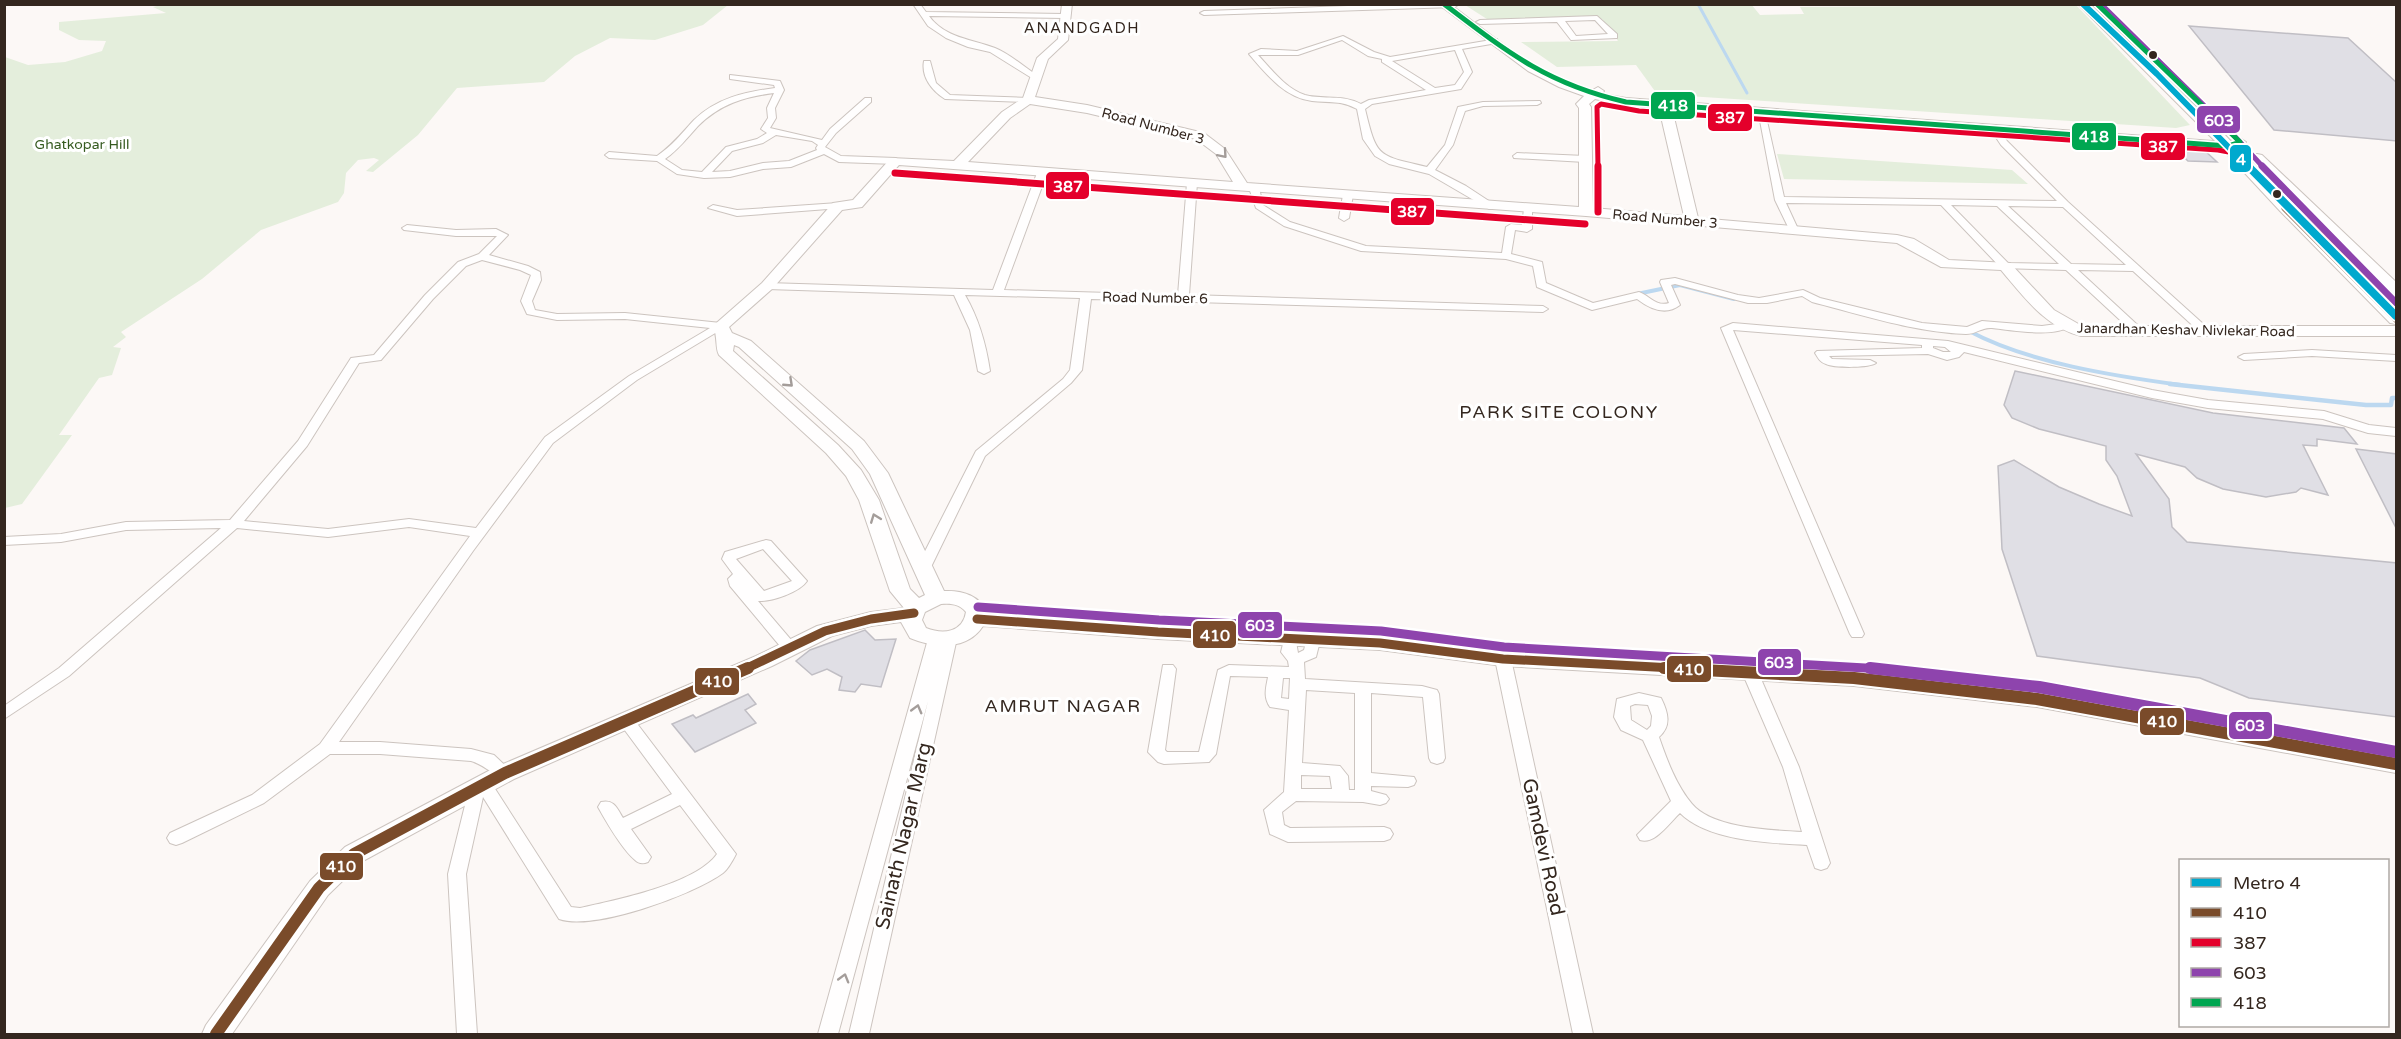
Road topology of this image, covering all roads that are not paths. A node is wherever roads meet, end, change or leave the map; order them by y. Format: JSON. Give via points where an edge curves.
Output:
{"nodes":[{"id":1,"x":916,"y":4,"type":"edge"},
{"id":2,"x":1067,"y":4,"type":"edge"},
{"id":3,"x":2083,"y":4,"type":"edge"},
{"id":4,"x":2090,"y":4,"type":"edge"},
{"id":5,"x":1443,"y":5,"type":"edge"},
{"id":6,"x":1455,"y":5,"type":"edge"},
{"id":7,"x":2096,"y":5,"type":"edge"},
{"id":8,"x":1204,"y":13,"type":"dead end"},
{"id":9,"x":924,"y":14,"type":"junction"},
{"id":10,"x":1064,"y":16,"type":"junction"},
{"id":11,"x":1559,"y":19,"type":"junction"},
{"id":12,"x":1480,"y":22,"type":"junction"},
{"id":13,"x":1494,"y":41,"type":"junction"},
{"id":14,"x":1457,"y":47,"type":"junction"},
{"id":15,"x":1387,"y":58,"type":"junction"},
{"id":16,"x":927,"y":63,"type":"dead end"},
{"id":17,"x":733,"y":77,"type":"dead end"},
{"id":18,"x":1035,"y":78,"type":"junction"},
{"id":19,"x":780,"y":90,"type":"junction"},
{"id":20,"x":1435,"y":92,"type":"junction"},
{"id":21,"x":1597,"y":98,"type":"junction"},
{"id":22,"x":868,"y":100,"type":"dead end"},
{"id":23,"x":1028,"y":100,"type":"junction"},
{"id":24,"x":1537,"y":103,"type":"dead end"},
{"id":25,"x":1665,"y":106,"type":"junction"},
{"id":26,"x":1361,"y":108,"type":"junction"},
{"id":27,"x":1761,"y":112,"type":"junction"},
{"id":28,"x":1995,"y":130,"type":"junction"},
{"id":29,"x":774,"y":133,"type":"junction"},
{"id":30,"x":2230,"y":142,"type":"junction"},
{"id":31,"x":824,"y":147,"type":"junction"},
{"id":32,"x":609,"y":155,"type":"dead end"},
{"id":33,"x":1517,"y":156,"type":"dead end"},
{"id":34,"x":659,"y":159,"type":"junction"},
{"id":35,"x":1585,"y":159,"type":"junction"},
{"id":36,"x":896,"y":160,"type":"junction"},
{"id":37,"x":957,"y":166,"type":"junction"},
{"id":38,"x":1429,"y":171,"type":"junction"},
{"id":39,"x":1042,"y":173,"type":"junction"},
{"id":40,"x":704,"y":176,"type":"junction"},
{"id":41,"x":1192,"y":183,"type":"junction"},
{"id":42,"x":1248,"y":188,"type":"junction"},
{"id":43,"x":1348,"y":195,"type":"junction"},
{"id":44,"x":1780,"y":200,"type":"junction"},
{"id":45,"x":1943,"y":202,"type":"junction"},
{"id":46,"x":1999,"y":203,"type":"junction"},
{"id":47,"x":2065,"y":204,"type":"junction"},
{"id":48,"x":838,"y":207,"type":"junction"},
{"id":49,"x":1492,"y":207,"type":"junction"},
{"id":50,"x":713,"y":208,"type":"dead end"},
{"id":51,"x":2285,"y":208,"type":"junction"},
{"id":52,"x":1529,"y":209,"type":"junction"},
{"id":53,"x":2311,"y":210,"type":"junction"},
{"id":54,"x":1586,"y":212,"type":"junction"},
{"id":55,"x":1344,"y":218,"type":"dead end"},
{"id":56,"x":1692,"y":222,"type":"junction"},
{"id":57,"x":407,"y":228,"type":"dead end"},
{"id":58,"x":1793,"y":229,"type":"junction"},
{"id":59,"x":483,"y":256,"type":"junction"},
{"id":60,"x":1506,"y":256,"type":"junction"},
{"id":61,"x":2005,"y":266,"type":"junction"},
{"id":62,"x":2068,"y":266,"type":"junction"},
{"id":63,"x":2135,"y":268,"type":"junction"},
{"id":64,"x":767,"y":286,"type":"junction"},
{"id":65,"x":2397,"y":291,"type":"edge"},
{"id":66,"x":958,"y":293,"type":"junction"},
{"id":67,"x":997,"y":294,"type":"junction"},
{"id":68,"x":1086,"y":297,"type":"junction"},
{"id":69,"x":1183,"y":299,"type":"junction"},
{"id":70,"x":1543,"y":309,"type":"dead end"},
{"id":71,"x":2397,"y":319,"type":"edge"},
{"id":72,"x":2064,"y":326,"type":"junction"},
{"id":73,"x":723,"y":331,"type":"junction"},
{"id":74,"x":2138,"y":331,"type":"junction"},
{"id":75,"x":2205,"y":331,"type":"junction"},
{"id":76,"x":2397,"y":332,"type":"edge"},
{"id":77,"x":1931,"y":347,"type":"junction"},
{"id":78,"x":2244,"y":357,"type":"dead end"},
{"id":79,"x":2397,"y":358,"type":"edge"},
{"id":80,"x":1870,"y":363,"type":"dead end"},
{"id":81,"x":770,"y":366,"type":"junction"},
{"id":82,"x":984,"y":371,"type":"dead end"},
{"id":83,"x":748,"y":373,"type":"junction"},
{"id":84,"x":809,"y":402,"type":"junction"},
{"id":85,"x":788,"y":409,"type":"junction"},
{"id":86,"x":2397,"y":432,"type":"edge"},
{"id":87,"x":876,"y":468,"type":"junction"},
{"id":88,"x":854,"y":474,"type":"junction"},
{"id":89,"x":234,"y":524,"type":"junction"},
{"id":90,"x":480,"y":533,"type":"junction"},
{"id":91,"x":4,"y":541,"type":"edge"},
{"id":92,"x":912,"y":542,"type":"junction"},
{"id":93,"x":887,"y":549,"type":"junction"},
{"id":94,"x":924,"y":567,"type":"junction"},
{"id":95,"x":742,"y":576,"type":"junction"},
{"id":96,"x":937,"y":598,"type":"junction"},
{"id":97,"x":915,"y":610,"type":"junction"},
{"id":98,"x":977,"y":619,"type":"junction"},
{"id":99,"x":1857,"y":634,"type":"dead end"},
{"id":100,"x":943,"y":639,"type":"junction"},
{"id":101,"x":790,"y":648,"type":"junction"},
{"id":102,"x":1299,"y":659,"type":"junction"},
{"id":103,"x":1503,"y":659,"type":"junction"},
{"id":104,"x":1168,"y":669,"type":"dead end"},
{"id":105,"x":1276,"y":672,"type":"junction"},
{"id":106,"x":1750,"y":672,"type":"junction"},
{"id":107,"x":1363,"y":687,"type":"junction"},
{"id":108,"x":1297,"y":705,"type":"junction"},
{"id":109,"x":4,"y":714,"type":"edge"},
{"id":110,"x":626,"y":721,"type":"junction"},
{"id":111,"x":1650,"y":736,"type":"dead end"},
{"id":112,"x":326,"y":748,"type":"junction"},
{"id":113,"x":1437,"y":758,"type":"dead end"},
{"id":114,"x":2397,"y":764,"type":"edge"},
{"id":115,"x":1293,"y":769,"type":"junction"},
{"id":116,"x":1408,"y":781,"type":"dead end"},
{"id":117,"x":489,"y":782,"type":"junction"},
{"id":118,"x":1369,"y":792,"type":"junction"},
{"id":119,"x":1292,"y":795,"type":"junction"},
{"id":120,"x":684,"y":796,"type":"junction"},
{"id":121,"x":1341,"y":796,"type":"junction"},
{"id":122,"x":1681,"y":801,"type":"junction"},
{"id":123,"x":607,"y":807,"type":"dead end"},
{"id":124,"x":620,"y":827,"type":"junction"},
{"id":125,"x":1384,"y":834,"type":"dead end"},
{"id":126,"x":1646,"y":835,"type":"dead end"},
{"id":127,"x":176,"y":838,"type":"dead end"},
{"id":128,"x":1814,"y":838,"type":"junction"},
{"id":129,"x":642,"y":857,"type":"dead end"},
{"id":130,"x":1821,"y":863,"type":"dead end"},
{"id":131,"x":216,"y":1035,"type":"edge"},
{"id":132,"x":467,"y":1035,"type":"edge"},
{"id":133,"x":828,"y":1035,"type":"edge"},
{"id":134,"x":859,"y":1035,"type":"edge"},
{"id":135,"x":1583,"y":1035,"type":"edge"}],
"edges":[{"from":1,"to":9,"type":"street"},
{"from":2,"to":10,"type":"street"},
{"from":3,"to":30,"type":"main road"},
{"from":4,"to":7,"type":"street"},
{"from":5,"to":6,"type":"street"},
{"from":5,"to":8,"type":"street"},
{"from":5,"to":13,"type":"street"},
{"from":6,"to":12,"type":"street"},
{"from":7,"to":30,"type":"main road"},
{"from":9,"to":10,"type":"street"},
{"from":9,"to":18,"type":"street","via":[[948,36],[993,50]]},
{"from":10,"to":18,"type":"street","via":[[1063,40],[1043,58]]},
{"from":11,"to":11,"type":"street","via":[[1598,18],[1614,36],[1574,38]]},
{"from":11,"to":12,"type":"street"},
{"from":12,"to":21,"type":"street"},
{"from":13,"to":14,"type":"street"},
{"from":13,"to":21,"type":"street","via":[[1539,73]]},
{"from":14,"to":15,"type":"street"},
{"from":14,"to":20,"type":"street","via":[[1468,72],[1466,78],[1458,87]]},
{"from":15,"to":20,"type":"street","via":[[1387,63]]},
{"from":15,"to":26,"type":"street","via":[[1343,38],[1296,53],[1267,50],[1253,54],[1283,85],[1299,95],[1344,99]]},
{"from":16,"to":23,"type":"street","via":[[927,73],[948,97]]},
{"from":17,"to":19,"type":"street","via":[[777,83]]},
{"from":18,"to":23,"type":"street"},
{"from":19,"to":29,"type":"street","via":[[765,129]]},
{"from":19,"to":34,"type":"street","via":[[733,98],[708,111],[672,151]]},
{"from":20,"to":26,"type":"street","via":[[1369,102]]},
{"from":21,"to":25,"type":"street"},
{"from":21,"to":30,"type":"street"},
{"from":21,"to":35,"type":"street"},
{"from":22,"to":31,"type":"street","via":[[833,131]]},
{"from":23,"to":37,"type":"street","via":[[1006,115]]},
{"from":23,"to":42,"type":"street","name":"Road Number 3","one_way":true,"via":[[1087,109],[1200,136],[1215,144],[1229,159]]},
{"from":24,"to":38,"type":"street","via":[[1483,104],[1461,109],[1449,145]]},
{"from":25,"to":27,"type":"street"},
{"from":25,"to":56,"type":"street"},
{"from":26,"to":38,"type":"street","via":[[1373,149],[1385,159]]},
{"from":27,"to":28,"type":"street"},
{"from":27,"to":44,"type":"street"},
{"from":28,"to":30,"type":"street"},
{"from":28,"to":47,"type":"street"},
{"from":29,"to":31,"type":"street","via":[[814,139]]},
{"from":29,"to":40,"type":"street","via":[[729,149]]},
{"from":30,"to":51,"type":"main road"},
{"from":30,"to":53,"type":"main road"},
{"from":31,"to":36,"type":"street","via":[[839,159]]},
{"from":31,"to":40,"type":"street","via":[[791,164]]},
{"from":32,"to":34,"type":"street"},
{"from":33,"to":35,"type":"street"},
{"from":34,"to":40,"type":"street","via":[[680,172]]},
{"from":35,"to":54,"type":"street"},
{"from":36,"to":37,"type":"street"},
{"from":36,"to":48,"type":"street","via":[[858,204]]},
{"from":37,"to":39,"type":"street"},
{"from":38,"to":49,"type":"street","via":[[1470,190]]},
{"from":39,"to":41,"type":"street"},
{"from":39,"to":67,"type":"street"},
{"from":41,"to":42,"type":"street"},
{"from":41,"to":69,"type":"street"},
{"from":42,"to":43,"type":"street","name":"Road Number 3"},
{"from":42,"to":60,"type":"street","via":[[1259,206],[1287,224],[1349,245]]},
{"from":43,"to":49,"type":"street","name":"Road Number 3"},
{"from":43,"to":55,"type":"street"},
{"from":44,"to":45,"type":"street"},
{"from":44,"to":58,"type":"street"},
{"from":45,"to":46,"type":"street"},
{"from":45,"to":61,"type":"street"},
{"from":46,"to":47,"type":"street"},
{"from":46,"to":62,"type":"street"},
{"from":47,"to":63,"type":"street"},
{"from":48,"to":50,"type":"street","via":[[737,213]]},
{"from":48,"to":64,"type":"street"},
{"from":49,"to":52,"type":"street","name":"Road Number 3"},
{"from":51,"to":53,"type":"main road"},
{"from":51,"to":71,"type":"main road"},
{"from":52,"to":54,"type":"street","name":"Road Number 3"},
{"from":52,"to":60,"type":"street","via":[[1527,229],[1511,227]]},
{"from":53,"to":65,"type":"main road"},
{"from":54,"to":56,"type":"street","name":"Road Number 3"},
{"from":56,"to":58,"type":"street","name":"Road Number 3"},
{"from":57,"to":59,"type":"street","via":[[503,235]]},
{"from":58,"to":61,"type":"street","via":[[1897,239],[1946,264]]},
{"from":59,"to":73,"type":"street","via":[[536,274],[526,296],[531,312],[557,317],[625,316]]},
{"from":59,"to":89,"type":"street","via":[[462,264],[377,358],[355,360],[303,443]]},
{"from":60,"to":72,"type":"street","via":[[1538,264],[1541,285],[1592,307],[1639,295],[1653,307],[1665,309],[1675,305],[1665,282],[1675,281],[1758,301],[1794,292],[1810,293],[1816,300],[1922,326],[1969,331],[1982,324],[2042,329]]},
{"from":61,"to":62,"type":"street"},
{"from":61,"to":72,"type":"street","name":"Janardhan Keshav Nivlekar Road"},
{"from":62,"to":63,"type":"street"},
{"from":62,"to":74,"type":"street"},
{"from":63,"to":75,"type":"street"},
{"from":64,"to":66,"type":"street","name":"Road Number 6"},
{"from":64,"to":73,"type":"street"},
{"from":66,"to":67,"type":"street","name":"Road Number 6"},
{"from":66,"to":82,"type":"street","via":[[968,308],[981,346]]},
{"from":67,"to":68,"type":"street","name":"Road Number 6"},
{"from":68,"to":69,"type":"street","name":"Road Number 6"},
{"from":68,"to":94,"type":"street","via":[[1076,370],[980,454]]},
{"from":69,"to":70,"type":"street","name":"Road Number 6"},
{"from":72,"to":74,"type":"street","name":"Janardhan Keshav Nivlekar Road","via":[[2081,331]]},
{"from":73,"to":81,"type":"street"},
{"from":73,"to":83,"type":"street","via":[[725,352]]},
{"from":73,"to":90,"type":"street","via":[[633,378],[549,440]]},
{"from":74,"to":75,"type":"street","name":"Janardhan Keshav Nivlekar Road"},
{"from":75,"to":76,"type":"street","name":"Janardhan Keshav Nivlekar Road"},
{"from":77,"to":80,"type":"street","via":[[1821,353],[1830,362]]},
{"from":77,"to":86,"type":"street","via":[[1942,355],[1953,355],[1958,352],[1953,346],[2152,394],[2208,404],[2324,415],[2368,429]]},
{"from":77,"to":99,"type":"street","via":[[1727,328]]},
{"from":78,"to":79,"type":"street","via":[[2312,353]]},
{"from":81,"to":83,"type":"street"},
{"from":81,"to":84,"type":"street","one_way":true},
{"from":83,"to":85,"type":"street"},
{"from":84,"to":85,"type":"street"},
{"from":84,"to":87,"type":"street","via":[[858,445]]},
{"from":85,"to":88,"type":"street"},
{"from":87,"to":88,"type":"street"},
{"from":87,"to":92,"type":"street"},
{"from":93,"to":88,"type":"street","one_way":true},
{"from":89,"to":90,"type":"street","via":[[328,533],[409,523]]},
{"from":89,"to":91,"type":"street","via":[[126,526],[61,538]]},
{"from":89,"to":109,"type":"street","via":[[64,672]]},
{"from":90,"to":112,"type":"street"},
{"from":92,"to":93,"type":"street"},
{"from":92,"to":94,"type":"street"},
{"from":93,"to":97,"type":"street","via":[[900,591]]},
{"from":94,"to":96,"type":"street"},
{"from":95,"to":95,"type":"street","via":[[761,597],[800,581],[766,544],[730,555]]},
{"from":95,"to":101,"type":"street","via":[[735,579],[735,584]]},
{"from":96,"to":97,"type":"street"},
{"from":96,"to":98,"type":"street","via":[[967,601],[977,612]]},
{"from":97,"to":100,"type":"street","via":[[913,627],[926,637]]},
{"from":97,"to":101,"type":"street","via":[[825,631]]},
{"from":98,"to":100,"type":"street","via":[[967,631]]},
{"from":98,"to":102,"type":"street","via":[[1158,632]]},
{"from":133,"to":100,"type":"street","one_way":true},
{"from":100,"to":134,"type":"street","name":"Sainath Nagar Marg"},
{"from":101,"to":110,"type":"street"},
{"from":102,"to":103,"type":"street","via":[[1380,643]]},
{"from":102,"to":105,"type":"street"},
{"from":102,"to":107,"type":"street"},
{"from":102,"to":108,"type":"street"},
{"from":103,"to":106,"type":"street"},
{"from":103,"to":135,"type":"street","name":"Gamdevi Road"},
{"from":104,"to":105,"type":"street","via":[[1156,752],[1164,758],[1203,758],[1208,754],[1223,674],[1229,670]]},
{"from":105,"to":108,"type":"street","via":[[1273,699],[1276,703]]},
{"from":106,"to":114,"type":"street","via":[[1854,678],[2037,699]]},
{"from":106,"to":128,"type":"street","via":[[1791,767]]},
{"from":107,"to":113,"type":"street","via":[[1431,694]]},
{"from":107,"to":118,"type":"street"},
{"from":108,"to":115,"type":"street"},
{"from":110,"to":117,"type":"street"},
{"from":110,"to":120,"type":"street"},
{"from":111,"to":122,"type":"street"},
{"from":112,"to":117,"type":"street","via":[[471,755],[488,759]]},
{"from":112,"to":127,"type":"street","via":[[258,799]]},
{"from":115,"to":119,"type":"street"},
{"from":115,"to":121,"type":"street","via":[[1334,770],[1340,776]]},
{"from":116,"to":118,"type":"street"},
{"from":117,"to":120,"type":"street","via":[[566,914],[580,915],[645,901],[718,867],[727,854]]},
{"from":117,"to":131,"type":"street","via":[[354,854],[319,888]]},
{"from":117,"to":132,"type":"street","via":[[457,874]]},
{"from":118,"to":121,"type":"street"},
{"from":119,"to":121,"type":"street"},
{"from":119,"to":125,"type":"street","via":[[1273,810],[1276,828],[1288,835]]},
{"from":120,"to":124,"type":"street"},
{"from":122,"to":126,"type":"street"},
{"from":122,"to":128,"type":"street","via":[[1702,820],[1734,830]]},
{"from":123,"to":124,"type":"street"},
{"from":124,"to":129,"type":"street"},
{"from":128,"to":130,"type":"street"}]}
